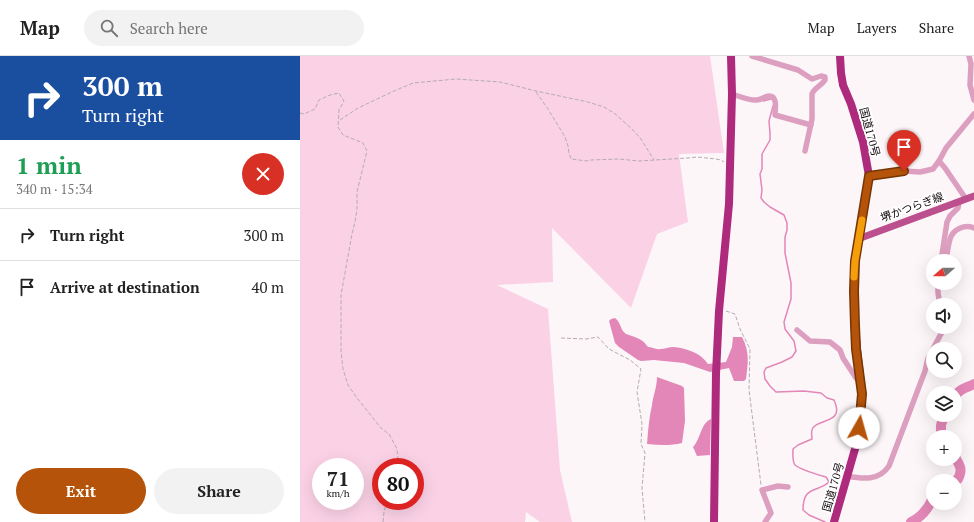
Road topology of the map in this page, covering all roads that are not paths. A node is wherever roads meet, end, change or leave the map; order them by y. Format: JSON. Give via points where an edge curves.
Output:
{"nodes":[{"id":1,"x":731,"y":56,"type":"edge"},
{"id":2,"x":752,"y":56,"type":"edge"},
{"id":3,"x":840,"y":56,"type":"edge"},
{"id":4,"x":969,"y":56,"type":"edge"},
{"id":5,"x":732,"y":94,"type":"junction"},
{"id":6,"x":974,"y":100,"type":"edge"},
{"id":7,"x":974,"y":114,"type":"edge"},
{"id":8,"x":811,"y":125,"type":"junction"},
{"id":9,"x":805,"y":151,"type":"dead end"},
{"id":10,"x":939,"y":161,"type":"junction"},
{"id":11,"x":869,"y":176,"type":"junction"},
{"id":12,"x":974,"y":196,"type":"edge"},
{"id":13,"x":962,"y":200,"type":"junction"},
{"id":14,"x":974,"y":228,"type":"edge"},
{"id":15,"x":858,"y":239,"type":"junction"},
{"id":16,"x":942,"y":254,"type":"edge"},
{"id":17,"x":947,"y":254,"type":"edge"},
{"id":18,"x":797,"y":330,"type":"dead end"},
{"id":19,"x":941,"y":334,"type":"edge"},
{"id":20,"x":861,"y":382,"type":"junction"},
{"id":21,"x":847,"y":476,"type":"junction"},
{"id":22,"x":788,"y":487,"type":"dead end"},
{"id":23,"x":834,"y":521,"type":"edge"},
{"id":24,"x":714,"y":522,"type":"edge"},
{"id":25,"x":765,"y":522,"type":"edge"}],
"edges":[{"from":1,"to":5,"type":"highway"},
{"from":2,"to":8,"type":"street","via":[[798,70],[812,79],[825,77],[812,94]]},
{"from":3,"to":11,"type":"highway","name":"国道170号","via":[[843,85],[863,142]]},
{"from":4,"to":6,"type":"street","via":[[970,85]]},
{"from":5,"to":8,"type":"street","via":[[756,101],[772,97],[776,104],[775,115]]},
{"from":5,"to":24,"type":"highway","via":[[728,204],[716,358]]},
{"from":7,"to":10,"type":"street","via":[[946,148]]},
{"from":8,"to":9,"type":"street"},
{"from":10,"to":11,"type":"street","via":[[933,169],[920,172],[904,171]]},
{"from":10,"to":13,"type":"street"},
{"from":11,"to":15,"type":"highway","name":"国道170号"},
{"from":12,"to":13,"type":"main road","name":"堺かつらぎ線"},
{"from":13,"to":15,"type":"main road","name":"堺かつらぎ線"},
{"from":13,"to":16,"type":"street","via":[[947,222]]},
{"from":14,"to":17,"type":"street","via":[[967,226],[956,231],[950,237]]},
{"from":15,"to":20,"type":"highway","name":"国道170号","via":[[854,291],[855,333]]},
{"from":18,"to":20,"type":"street","via":[[810,341],[830,342],[840,350],[847,365]]},
{"from":19,"to":21,"type":"street","via":[[928,358],[886,471],[874,477]]},
{"from":20,"to":21,"type":"highway","name":"国道170号","via":[[861,414],[857,442]]},
{"from":21,"to":23,"type":"highway","name":"国道170号"},
{"from":22,"to":25,"type":"street","via":[[778,486],[762,490],[770,513]]}]}
